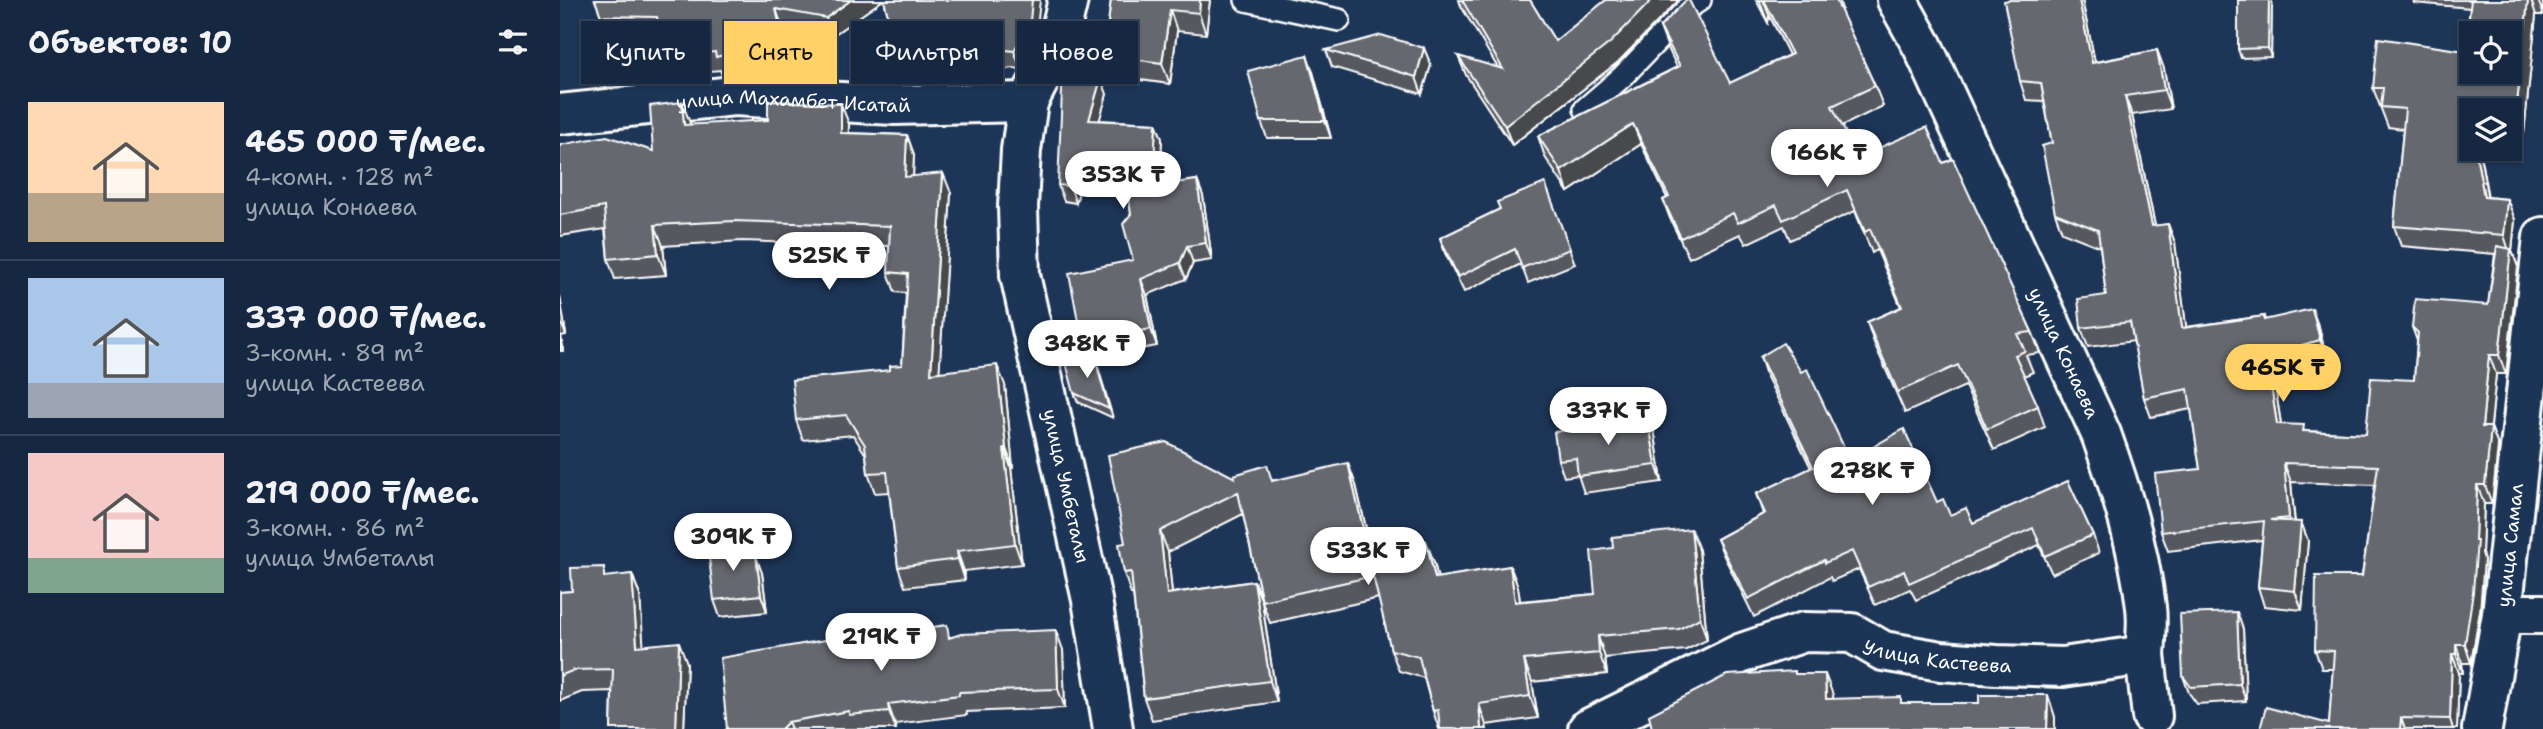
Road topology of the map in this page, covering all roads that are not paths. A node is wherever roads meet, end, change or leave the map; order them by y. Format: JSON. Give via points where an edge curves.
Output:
{"nodes":[{"id":1,"x":1068,"y":0,"type":"edge"},
{"id":2,"x":1246,"y":0,"type":"edge"},
{"id":3,"x":1700,"y":0,"type":"edge"},
{"id":4,"x":1897,"y":0,"type":"edge"},
{"id":5,"x":1339,"y":20,"type":"dead end"},
{"id":6,"x":1028,"y":102,"type":"junction"},
{"id":7,"x":1585,"y":109,"type":"edge"},
{"id":8,"x":560,"y":114,"type":"edge"},
{"id":9,"x":2543,"y":236,"type":"edge"},
{"id":10,"x":2502,"y":614,"type":"junction"},
{"id":11,"x":2543,"y":614,"type":"edge"},
{"id":12,"x":2146,"y":655,"type":"junction"},
{"id":13,"x":2157,"y":725,"type":"edge"},
{"id":14,"x":1113,"y":729,"type":"edge"},
{"id":15,"x":1588,"y":729,"type":"edge"},
{"id":16,"x":2482,"y":729,"type":"edge"}],
"edges":[{"from":1,"to":6,"type":"street","name":"улица Умбеталы","via":[[1057,46]]},
{"from":2,"to":5,"type":"lane"},
{"from":3,"to":7,"type":"lane"},
{"from":4,"to":12,"type":"street","name":"улица Конаева","via":[[1923,47],[2101,434],[2136,549],[2146,609]]},
{"from":6,"to":8,"type":"street","name":"улица Махамбет-Исатай","via":[[894,105],[734,96]]},
{"from":6,"to":14,"type":"street","name":"улица Умбеталы","via":[[1018,208],[1020,275],[1092,600]]},
{"from":9,"to":10,"type":"street","name":"улица Самал"},
{"from":10,"to":11,"type":"street"},
{"from":10,"to":16,"type":"street","name":"улица Самал"},
{"from":12,"to":13,"type":"street","name":"улица Конаева"},
{"from":12,"to":15,"type":"street","name":"улица Кастеева","via":[[2063,667],[1997,665],[1883,651],[1852,633],[1804,632],[1742,653]]}]}
